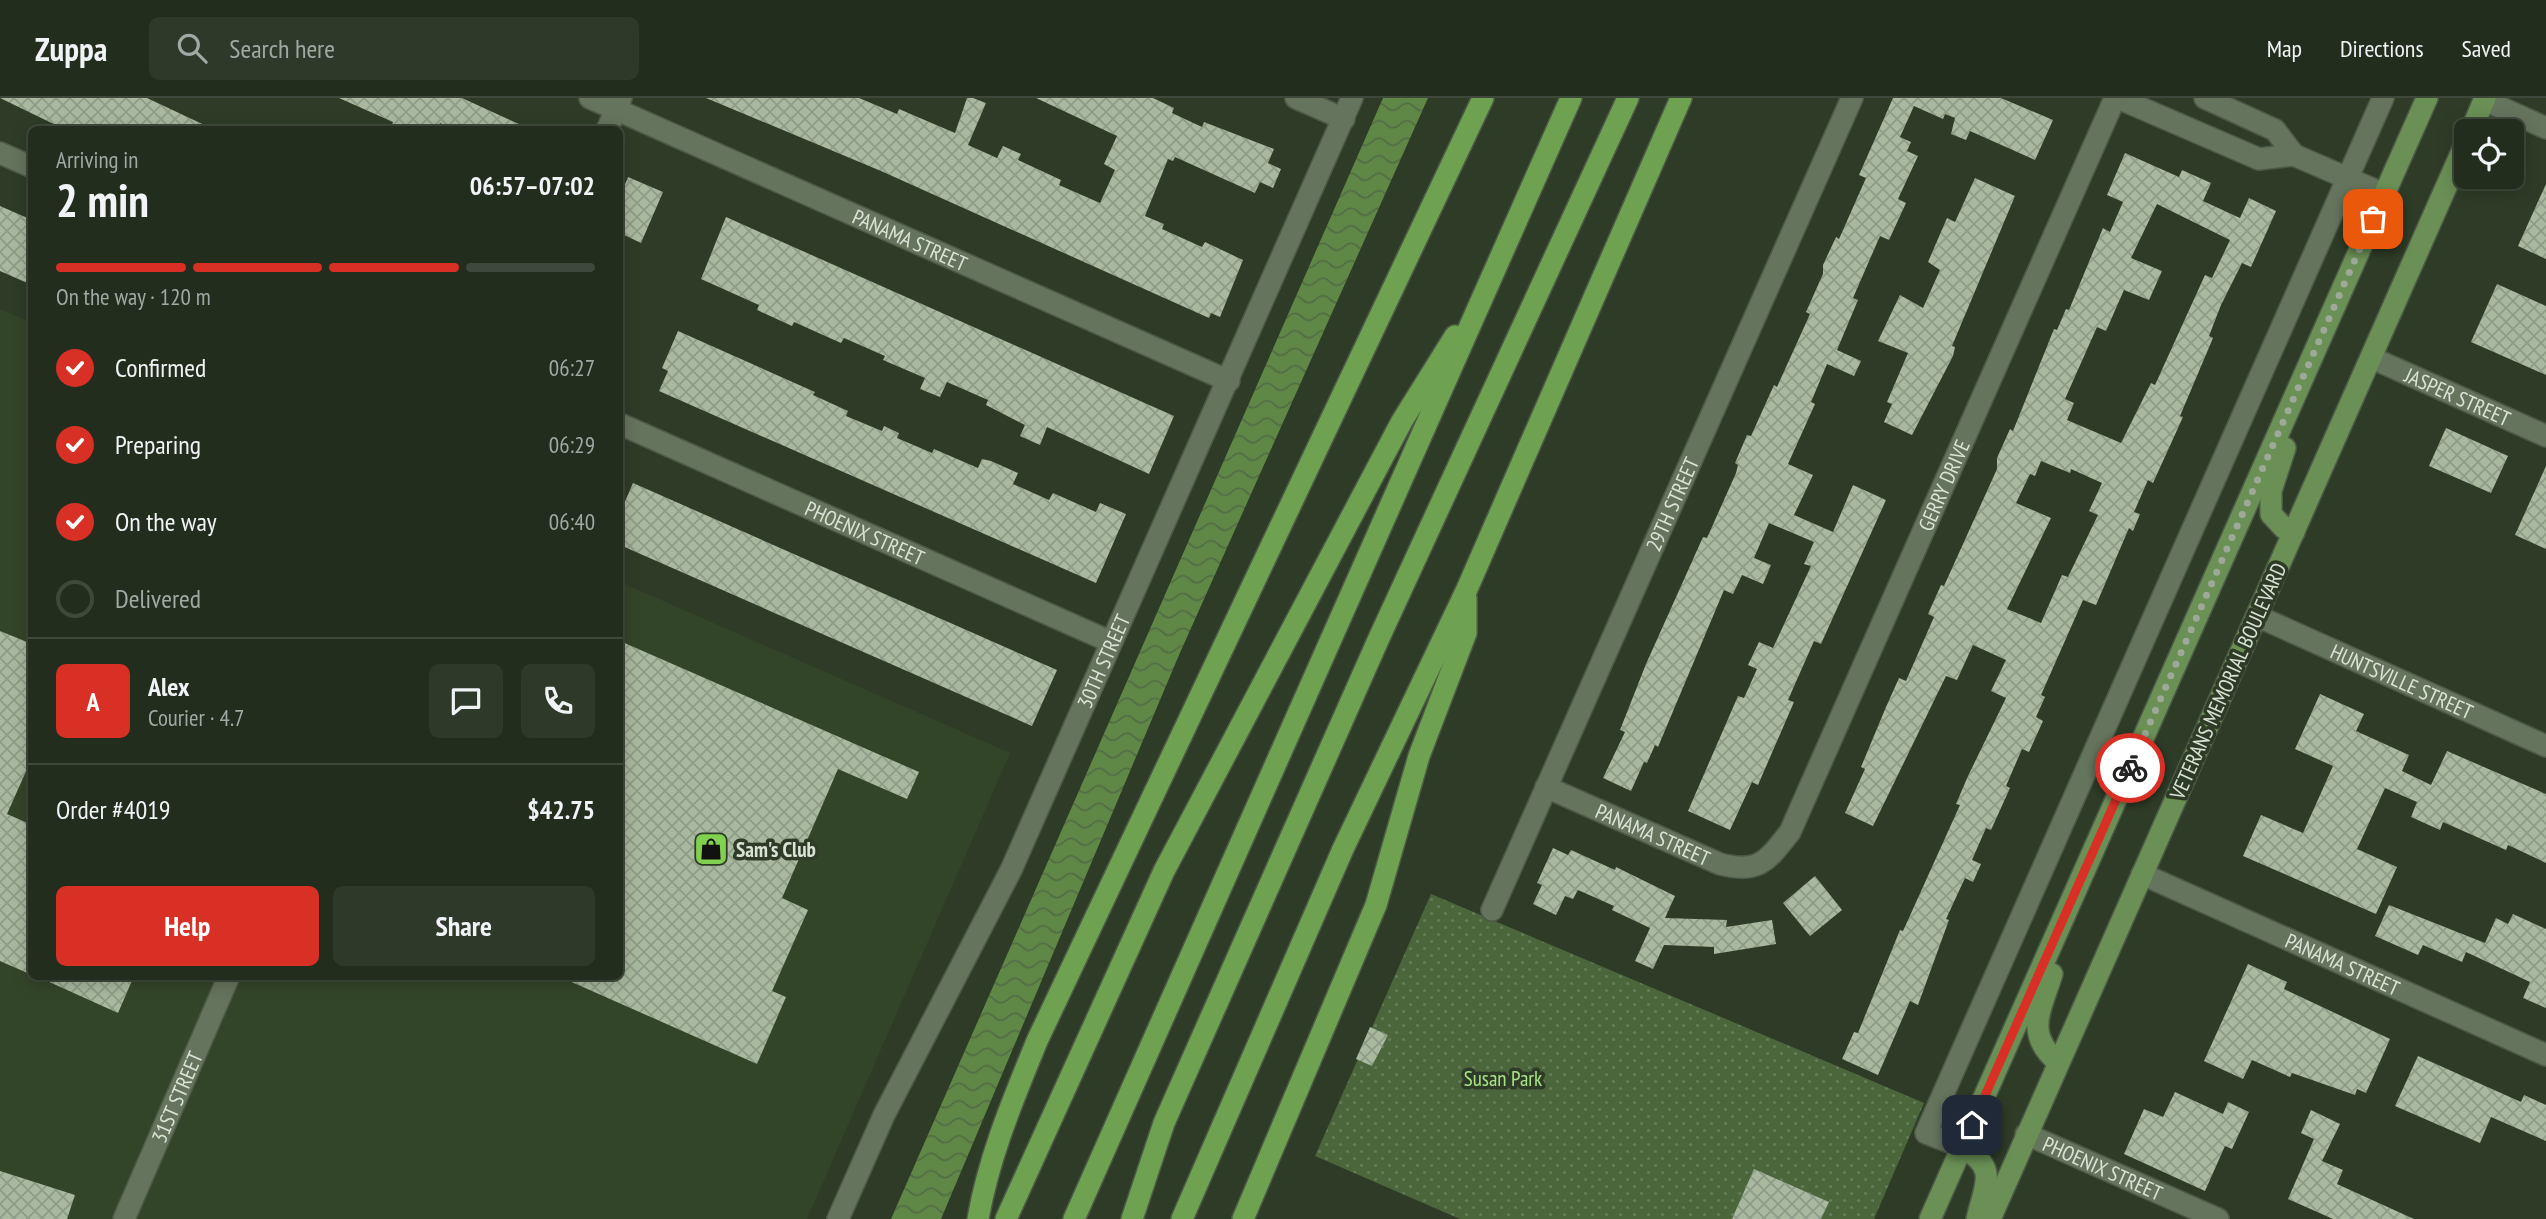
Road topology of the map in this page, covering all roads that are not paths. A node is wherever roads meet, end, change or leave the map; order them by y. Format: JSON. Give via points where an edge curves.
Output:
{"nodes":[{"id":1,"x":590,"y":98,"type":"edge"},
{"id":2,"x":1296,"y":98,"type":"edge"},
{"id":3,"x":1352,"y":98,"type":"edge"},
{"id":4,"x":1483,"y":98,"type":"edge"},
{"id":5,"x":1571,"y":98,"type":"edge"},
{"id":6,"x":1628,"y":98,"type":"edge"},
{"id":7,"x":1681,"y":98,"type":"edge"},
{"id":8,"x":1852,"y":98,"type":"edge"},
{"id":9,"x":2117,"y":98,"type":"edge"},
{"id":10,"x":2205,"y":98,"type":"edge"},
{"id":11,"x":2384,"y":98,"type":"edge"},
{"id":12,"x":2427,"y":98,"type":"edge"},
{"id":13,"x":2485,"y":99,"type":"edge"},
{"id":14,"x":618,"y":104,"type":"edge"},
{"id":15,"x":1343,"y":118,"type":"junction"},
{"id":16,"x":2476,"y":119,"type":"edge"},
{"id":17,"x":609,"y":126,"type":"edge"},
{"id":18,"x":2546,"y":128,"type":"edge"},
{"id":19,"x":0,"y":153,"type":"edge"},
{"id":20,"x":2294,"y":155,"type":"junction"},
{"id":21,"x":28,"y":165,"type":"edge"},
{"id":22,"x":2454,"y":170,"type":"edge"},
{"id":23,"x":2348,"y":178,"type":"junction"},
{"id":24,"x":2384,"y":194,"type":"junction"},
{"id":25,"x":1492,"y":274,"type":"junction"},
{"id":26,"x":2328,"y":320,"type":"junction"},
{"id":27,"x":2372,"y":358,"type":"junction"},
{"id":28,"x":1229,"y":381,"type":"junction"},
{"id":29,"x":623,"y":425,"type":"edge"},
{"id":30,"x":2546,"y":436,"type":"edge"},
{"id":31,"x":2294,"y":532,"type":"junction"},
{"id":32,"x":1466,"y":589,"type":"junction"},
{"id":33,"x":2257,"y":616,"type":"junction"},
{"id":34,"x":1111,"y":642,"type":"junction"},
{"id":35,"x":2546,"y":746,"type":"edge"},
{"id":36,"x":1546,"y":787,"type":"junction"},
{"id":37,"x":2089,"y":862,"type":"junction"},
{"id":38,"x":1761,"y":865,"type":"joint"},
{"id":39,"x":2142,"y":874,"type":"junction"},
{"id":40,"x":1492,"y":910,"type":"dead end"},
{"id":41,"x":227,"y":980,"type":"edge"},
{"id":42,"x":2546,"y":1055,"type":"edge"},
{"id":43,"x":2058,"y":1062,"type":"junction"},
{"id":44,"x":2026,"y":1134,"type":"junction"},
{"id":45,"x":1962,"y":1147,"type":"junction"},
{"id":46,"x":124,"y":1219,"type":"edge"},
{"id":47,"x":838,"y":1219,"type":"edge"},
{"id":48,"x":978,"y":1219,"type":"edge"},
{"id":49,"x":1006,"y":1219,"type":"edge"},
{"id":50,"x":1074,"y":1219,"type":"edge"},
{"id":51,"x":1132,"y":1219,"type":"edge"},
{"id":52,"x":1182,"y":1219,"type":"edge"},
{"id":53,"x":1243,"y":1219,"type":"edge"},
{"id":54,"x":1930,"y":1219,"type":"edge"},
{"id":55,"x":1977,"y":1219,"type":"edge"},
{"id":56,"x":1990,"y":1219,"type":"edge"},
{"id":57,"x":2218,"y":1219,"type":"edge"}],
"edges":[{"from":1,"to":14,"type":"street","name":"PANAMA STREET"},
{"from":2,"to":15,"type":"street"},
{"from":3,"to":15,"type":"street","name":"30TH STREET"},
{"from":4,"to":48,"type":"highway","via":[[1037,1041],[985,1178]]},
{"from":5,"to":25,"type":"highway"},
{"from":6,"to":51,"type":"highway","via":[[1164,1123]]},
{"from":7,"to":32,"type":"highway"},
{"from":8,"to":36,"type":"street","name":"29TH STREET"},
{"from":9,"to":20,"type":"street","via":[[2259,159]]},
{"from":9,"to":38,"type":"street","name":"GERRY DRIVE","via":[[1790,832]]},
{"from":10,"to":20,"type":"street","via":[[2275,130]]},
{"from":11,"to":23,"type":"street"},
{"from":12,"to":24,"type":"main road"},
{"from":13,"to":16,"type":"main road"},
{"from":13,"to":18,"type":"street"},
{"from":14,"to":17,"type":"street"},
{"from":14,"to":28,"type":"street","name":"PANAMA STREET"},
{"from":15,"to":28,"type":"street","name":"30TH STREET"},
{"from":19,"to":21,"type":"street"},
{"from":20,"to":23,"type":"street"},
{"from":22,"to":27,"type":"main road","name":"VETERANS MEMORIAL BOULEVARD"},
{"from":23,"to":24,"type":"street"},
{"from":23,"to":45,"type":"street","via":[[1926,1133]]},
{"from":24,"to":26,"type":"main road"},
{"from":25,"to":49,"type":"highway","via":[[1402,421],[1164,871]]},
{"from":25,"to":50,"type":"highway"},
{"from":26,"to":31,"type":"main road","via":[[2270,491],[2271,514]]},
{"from":26,"to":37,"type":"main road"},
{"from":27,"to":30,"type":"street","name":"JASPER STREET"},
{"from":27,"to":31,"type":"main road","name":"VETERANS MEMORIAL BOULEVARD"},
{"from":28,"to":34,"type":"street","name":"30TH STREET"},
{"from":29,"to":34,"type":"street","name":"PHOENIX STREET"},
{"from":31,"to":33,"type":"main road","name":"VETERANS MEMORIAL BOULEVARD"},
{"from":32,"to":52,"type":"highway","via":[[1343,849]]},
{"from":32,"to":53,"type":"highway","via":[[1466,633],[1419,756],[1376,905]]},
{"from":33,"to":35,"type":"street","name":"HUNTSVILLE STREET"},
{"from":33,"to":39,"type":"main road","name":"VETERANS MEMORIAL BOULEVARD"},
{"from":34,"to":47,"type":"street","name":"30TH STREET","via":[[1011,870],[884,1115]]},
{"from":36,"to":38,"type":"street","name":"PANAMA STREET","via":[[1720,864],[1742,870]]},
{"from":36,"to":40,"type":"street","name":"29TH STREET"},
{"from":37,"to":43,"type":"main road","via":[[2036,1023],[2041,1044]]},
{"from":37,"to":45,"type":"main road"},
{"from":39,"to":42,"type":"street","name":"PANAMA STREET"},
{"from":39,"to":43,"type":"main road","name":"VETERANS MEMORIAL BOULEVARD"},
{"from":41,"to":46,"type":"street","name":"31ST STREET"},
{"from":43,"to":44,"type":"main road","name":"VETERANS MEMORIAL BOULEVARD"},
{"from":44,"to":56,"type":"main road","name":"VETERANS MEMORIAL BOULEVARD"},
{"from":44,"to":57,"type":"street","name":"PHOENIX STREET"},
{"from":45,"to":54,"type":"main road"},
{"from":45,"to":55,"type":"main road","via":[[1987,1169]]}]}
